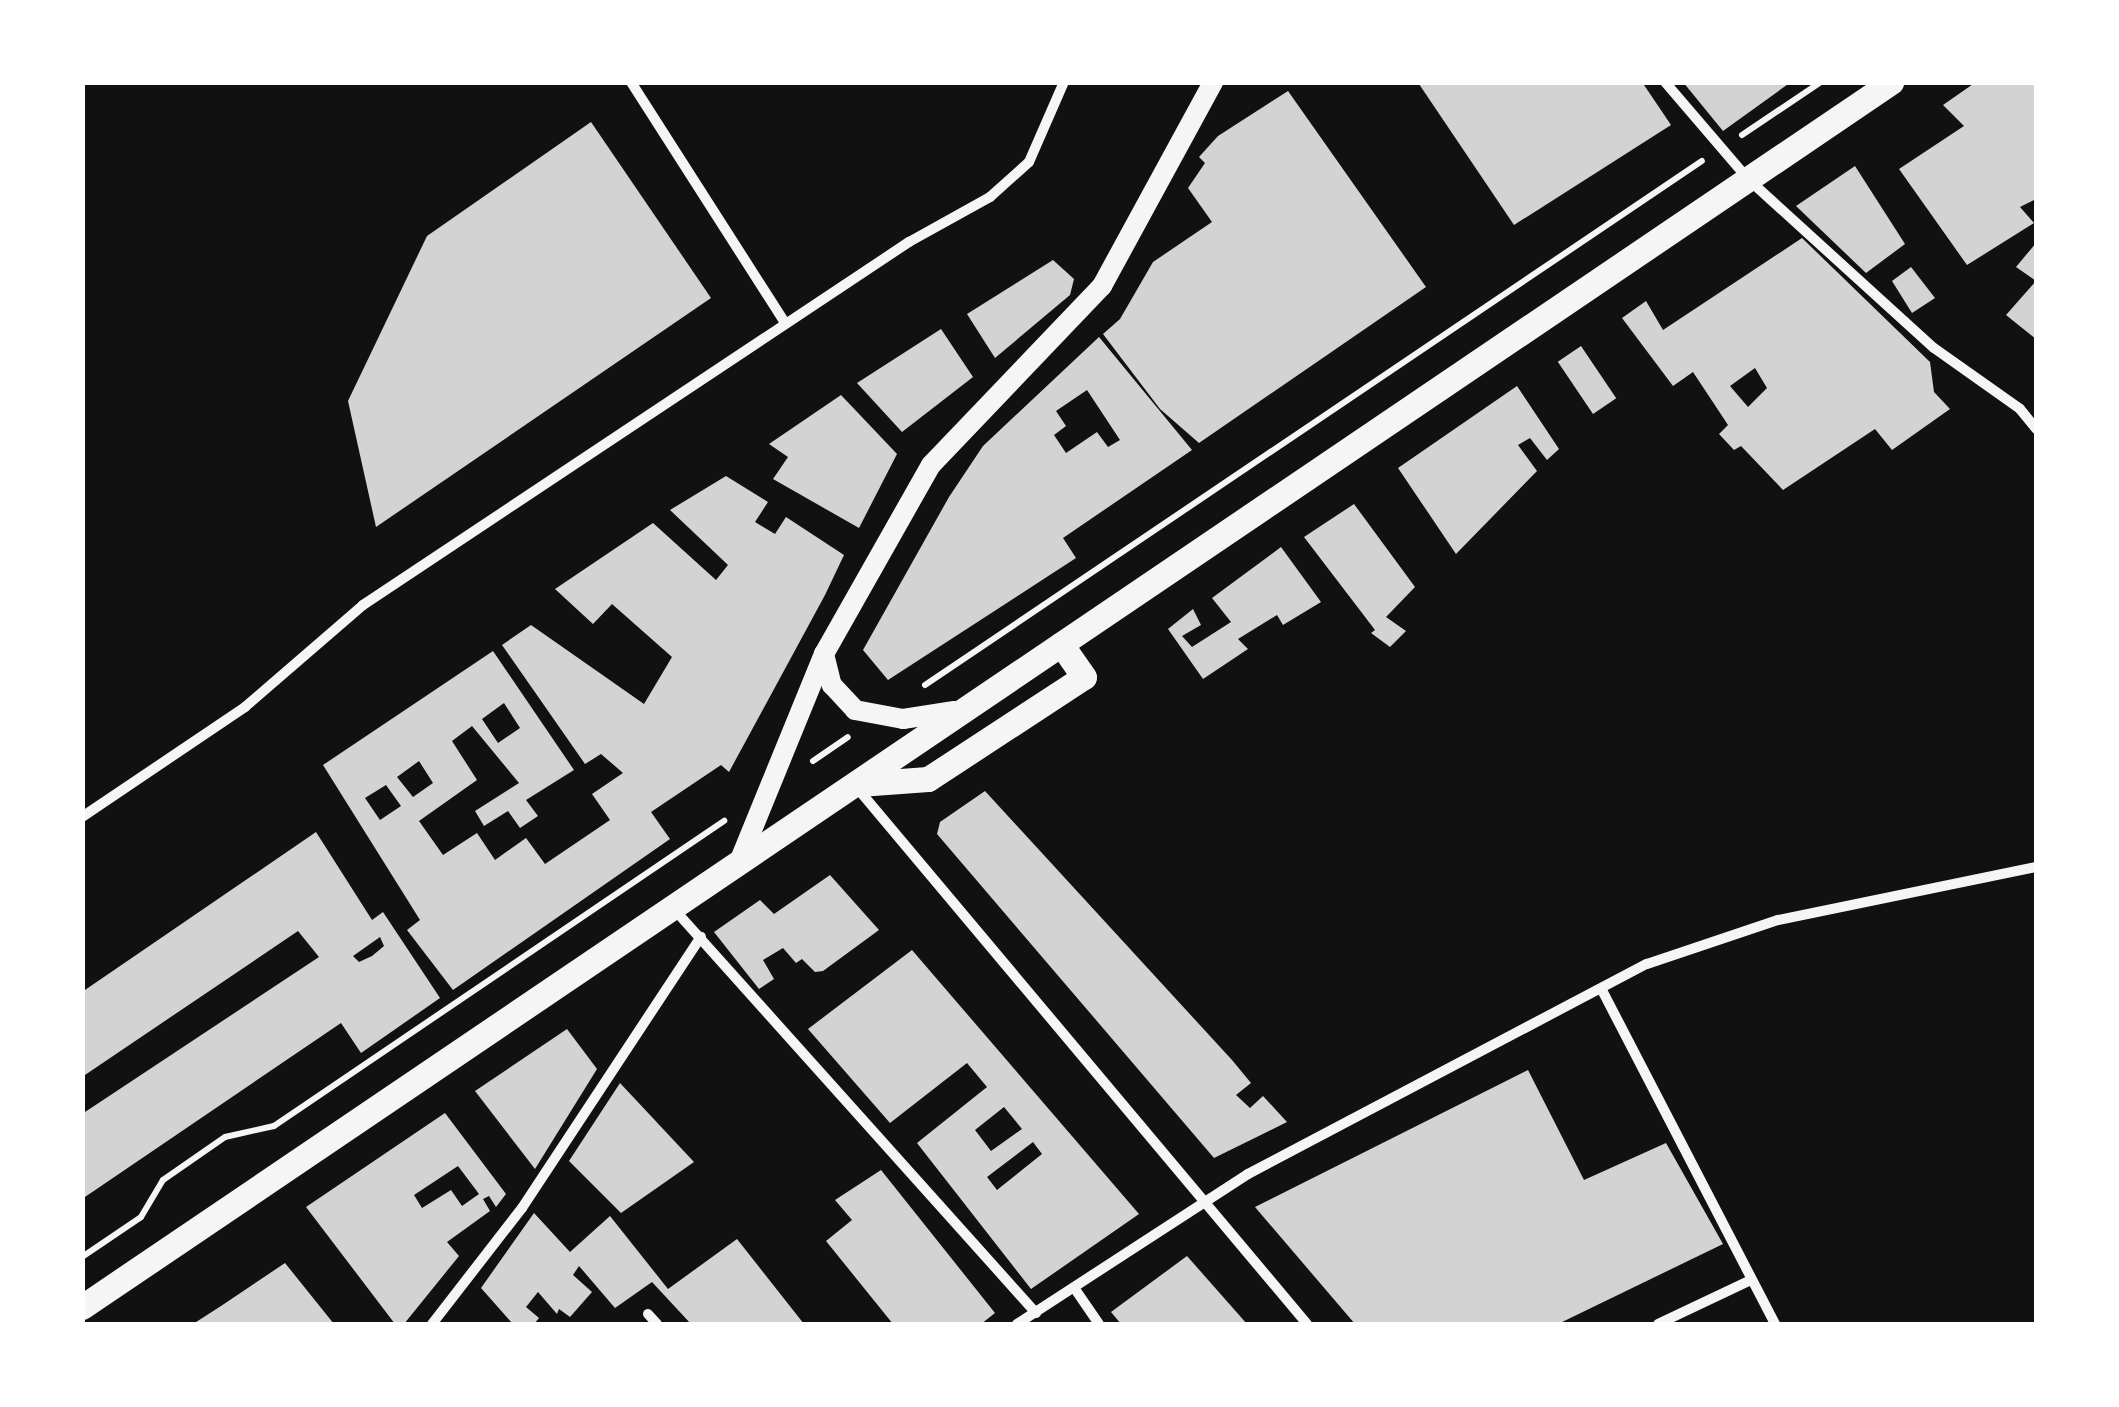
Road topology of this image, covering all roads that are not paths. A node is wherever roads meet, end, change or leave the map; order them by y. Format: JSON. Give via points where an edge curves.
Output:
{"nodes":[{"id":1,"x":631,"y":82,"type":"edge"},
{"id":2,"x":1064,"y":82,"type":"edge"},
{"id":3,"x":1214,"y":82,"type":"edge"},
{"id":4,"x":1665,"y":82,"type":"edge"},
{"id":5,"x":1890,"y":82,"type":"edge"},
{"id":6,"x":1748,"y":179,"type":"junction"},
{"id":7,"x":786,"y":324,"type":"junction"},
{"id":8,"x":2036,"y":429,"type":"edge"},
{"id":9,"x":1061,"y":644,"type":"junction"},
{"id":10,"x":824,"y":654,"type":"junction"},
{"id":11,"x":968,"y":707,"type":"junction"},
{"id":12,"x":854,"y":784,"type":"junction"},
{"id":13,"x":82,"y":816,"type":"edge"},
{"id":14,"x":740,"y":862,"type":"junction"},
{"id":15,"x":2036,"y":868,"type":"edge"},
{"id":16,"x":672,"y":908,"type":"junction"},
{"id":17,"x":701,"y":937,"type":"junction"},
{"id":18,"x":1604,"y":992,"type":"junction"},
{"id":19,"x":1204,"y":1201,"type":"junction"},
{"id":20,"x":1749,"y":1280,"type":"junction"},
{"id":21,"x":1074,"y":1289,"type":"junction"},
{"id":22,"x":82,"y":1307,"type":"edge"},
{"id":23,"x":1036,"y":1312,"type":"junction"},
{"id":24,"x":648,"y":1314,"type":"dead end"},
{"id":25,"x":432,"y":1324,"type":"edge"},
{"id":26,"x":657,"y":1324,"type":"edge"},
{"id":27,"x":1017,"y":1324,"type":"edge"},
{"id":28,"x":1100,"y":1324,"type":"edge"},
{"id":29,"x":1307,"y":1324,"type":"edge"},
{"id":30,"x":1658,"y":1324,"type":"edge"},
{"id":31,"x":1775,"y":1324,"type":"edge"}],
"edges":[{"from":1,"to":7,"type":"street"},
{"from":2,"to":7,"type":"street","via":[[1029,162],[1012,180]]},
{"from":3,"to":10,"type":"main road","via":[[1102,286],[949,439]]},
{"from":4,"to":6,"type":"street"},
{"from":5,"to":6,"type":"main road"},
{"from":6,"to":8,"type":"street","via":[[1934,348],[2020,409]]},
{"from":6,"to":9,"type":"main road"},
{"from":7,"to":13,"type":"street","via":[[363,605],[245,707]]},
{"from":9,"to":11,"type":"main road"},
{"from":9,"to":12,"type":"main road","via":[[1084,677],[928,778]]},
{"from":10,"to":11,"type":"main road","via":[[838,696],[878,717],[927,718]]},
{"from":10,"to":14,"type":"main road"},
{"from":11,"to":12,"type":"main road"},
{"from":12,"to":14,"type":"main road"},
{"from":12,"to":19,"type":"street"},
{"from":14,"to":16,"type":"main road"},
{"from":15,"to":18,"type":"street","via":[[1778,920],[1647,964]]},
{"from":16,"to":17,"type":"street"},
{"from":16,"to":22,"type":"main road"},
{"from":17,"to":23,"type":"street"},
{"from":17,"to":25,"type":"street","via":[[522,1208]]},
{"from":18,"to":19,"type":"street"},
{"from":18,"to":20,"type":"street"},
{"from":19,"to":21,"type":"street"},
{"from":19,"to":29,"type":"street"},
{"from":20,"to":30,"type":"street"},
{"from":20,"to":31,"type":"street"},
{"from":21,"to":23,"type":"street"},
{"from":21,"to":28,"type":"street"},
{"from":23,"to":27,"type":"street"},
{"from":24,"to":26,"type":"street"}]}
